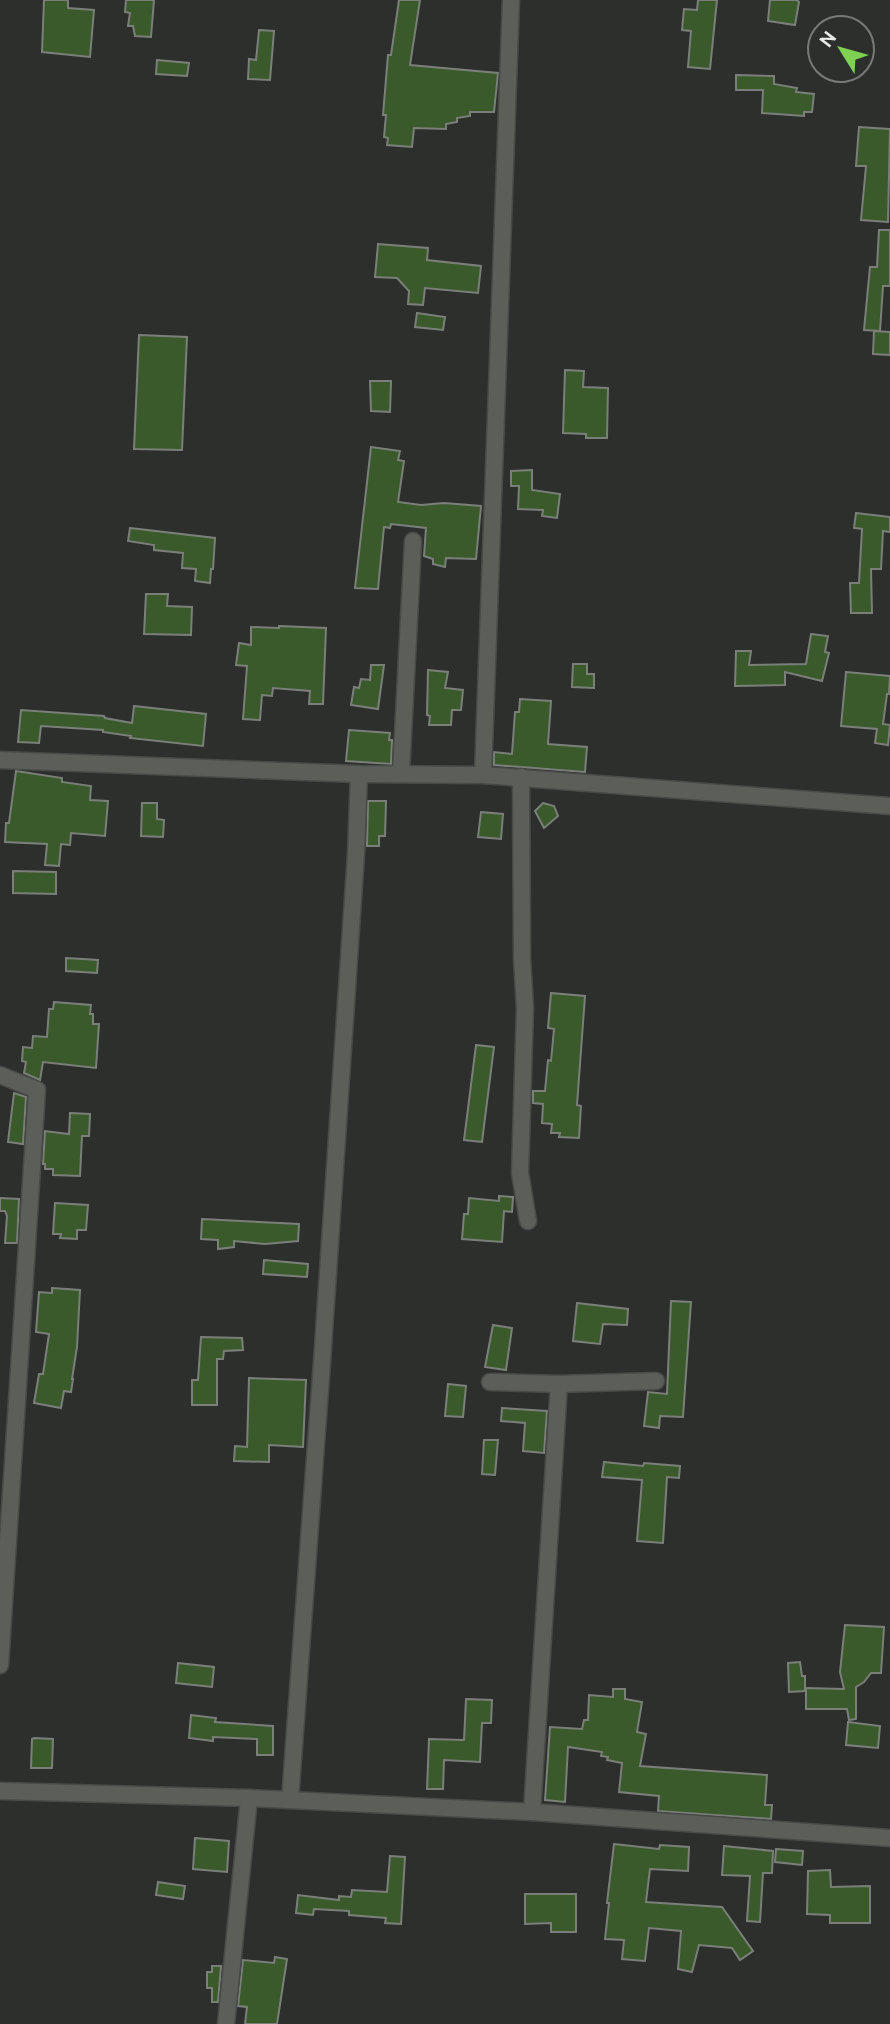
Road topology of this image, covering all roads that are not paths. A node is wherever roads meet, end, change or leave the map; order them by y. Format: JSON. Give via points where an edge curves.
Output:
{"nodes":[{"id":1,"x":511,"y":0,"type":"edge"},
{"id":2,"x":413,"y":541,"type":"dead end"},
{"id":3,"x":0,"y":760,"type":"edge"},
{"id":4,"x":0,"y":771,"type":"edge"},
{"id":5,"x":401,"y":773,"type":"junction"},
{"id":6,"x":359,"y":774,"type":"junction"},
{"id":7,"x":483,"y":775,"type":"junction"},
{"id":8,"x":521,"y":777,"type":"junction"},
{"id":9,"x":890,"y":806,"type":"edge"},
{"id":10,"x":0,"y":1075,"type":"edge"},
{"id":11,"x":527,"y":1221,"type":"dead end"},
{"id":12,"x":656,"y":1381,"type":"dead end"},
{"id":13,"x":490,"y":1382,"type":"dead end"},
{"id":14,"x":559,"y":1384,"type":"junction"},
{"id":15,"x":0,"y":1665,"type":"edge"},
{"id":16,"x":0,"y":1791,"type":"edge"},
{"id":17,"x":249,"y":1798,"type":"junction"},
{"id":18,"x":290,"y":1800,"type":"junction"},
{"id":19,"x":532,"y":1812,"type":"junction"},
{"id":20,"x":890,"y":1838,"type":"edge"},
{"id":21,"x":226,"y":2024,"type":"edge"}],
"edges":[{"from":1,"to":7,"type":"street"},
{"from":2,"to":5,"type":"street"},
{"from":3,"to":4,"type":"street"},
{"from":3,"to":6,"type":"street"},
{"from":5,"to":6,"type":"street"},
{"from":5,"to":7,"type":"street"},
{"from":6,"to":18,"type":"street"},
{"from":7,"to":8,"type":"street"},
{"from":8,"to":9,"type":"street"},
{"from":8,"to":11,"type":"street","via":[[525,1008],[520,1173]]},
{"from":10,"to":15,"type":"street","via":[[37,1090]]},
{"from":12,"to":14,"type":"street"},
{"from":13,"to":14,"type":"street"},
{"from":14,"to":19,"type":"street"},
{"from":16,"to":17,"type":"street"},
{"from":17,"to":18,"type":"street"},
{"from":17,"to":21,"type":"street"},
{"from":18,"to":19,"type":"street"},
{"from":19,"to":20,"type":"street"}]}
